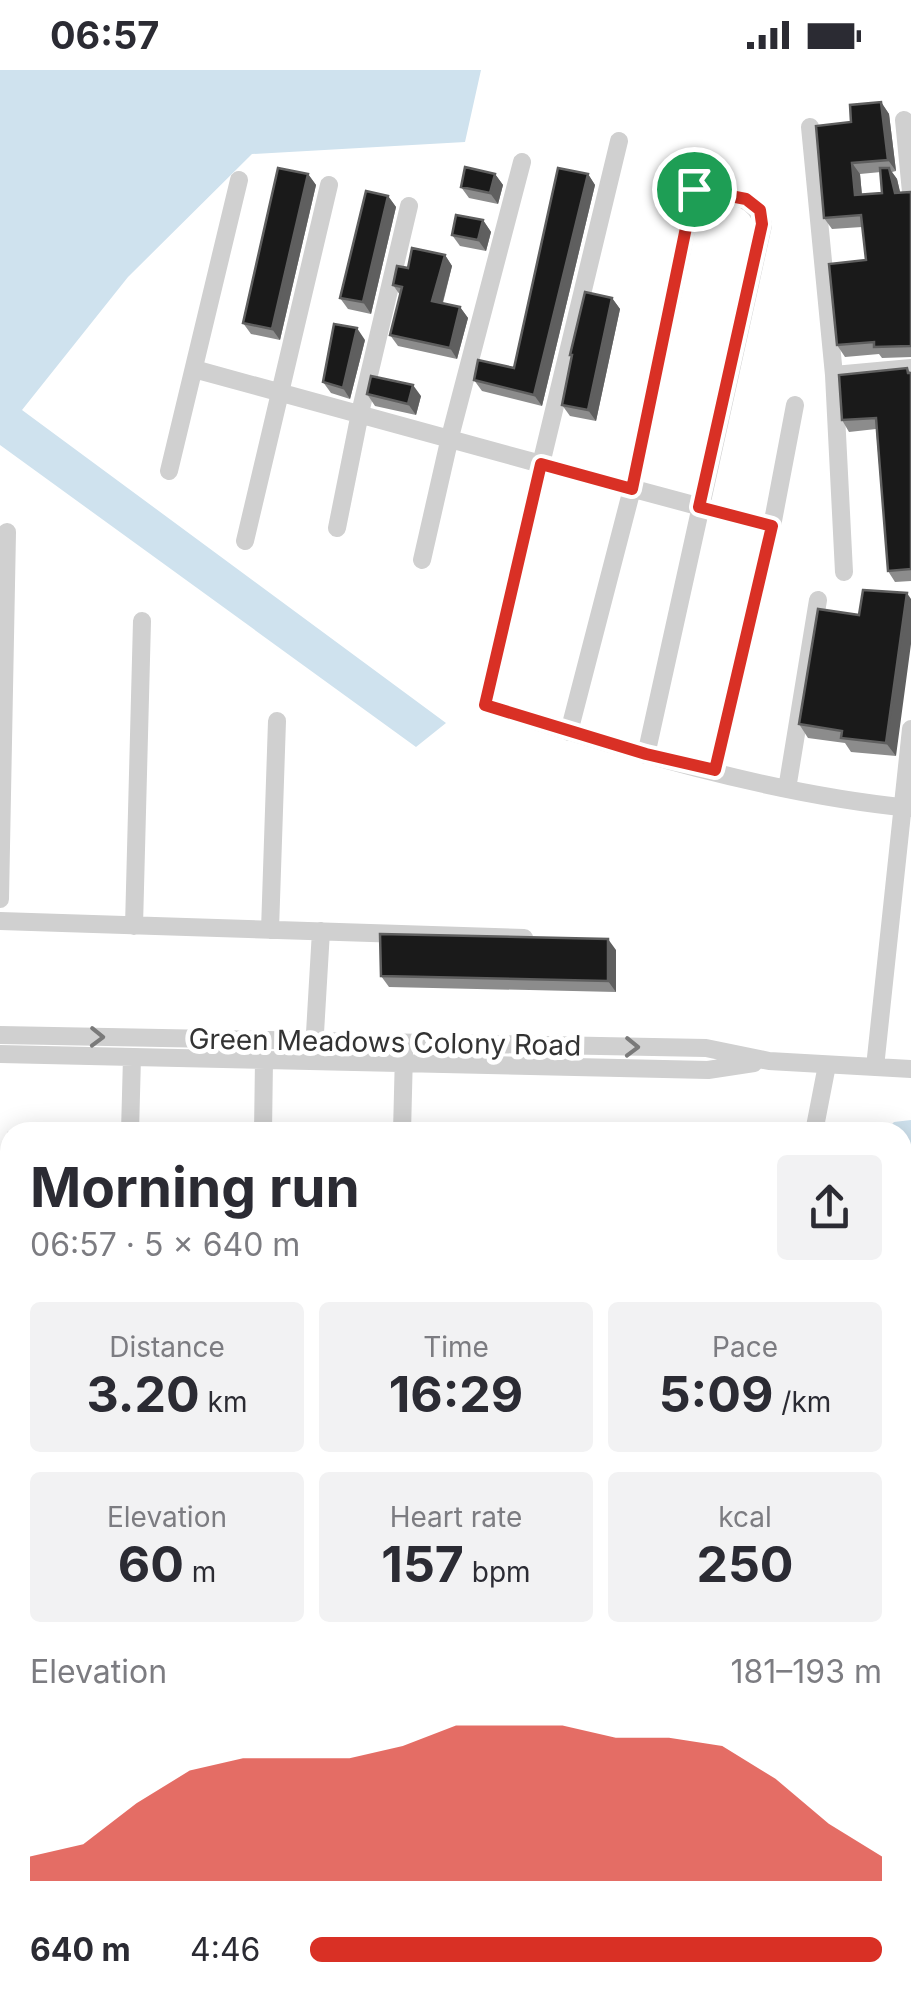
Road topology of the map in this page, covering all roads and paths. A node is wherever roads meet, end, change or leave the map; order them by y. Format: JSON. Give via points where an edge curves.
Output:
{"nodes":[{"id":1,"x":904,"y":120,"type":"dead end"},
{"id":2,"x":810,"y":127,"type":"dead end"},
{"id":3,"x":619,"y":141,"type":"dead end"},
{"id":4,"x":701,"y":158,"type":"dead end"},
{"id":5,"x":522,"y":162,"type":"dead end"},
{"id":6,"x":239,"y":180,"type":"dead end"},
{"id":7,"x":329,"y":185,"type":"dead end"},
{"id":8,"x":694,"y":189,"type":"junction"},
{"id":9,"x":911,"y":192,"type":"edge"},
{"id":10,"x":409,"y":206,"type":"dead end"},
{"id":11,"x":911,"y":368,"type":"edge"},
{"id":12,"x":194,"y":369,"type":"junction"},
{"id":13,"x":834,"y":375,"type":"junction"},
{"id":14,"x":281,"y":392,"type":"junction"},
{"id":15,"x":796,"y":405,"type":"dead end"},
{"id":16,"x":360,"y":413,"type":"junction"},
{"id":17,"x":450,"y":437,"type":"junction"},
{"id":18,"x":541,"y":464,"type":"junction"},
{"id":19,"x":169,"y":470,"type":"dead end"},
{"id":20,"x":632,"y":489,"type":"junction"},
{"id":21,"x":699,"y":507,"type":"junction"},
{"id":22,"x":772,"y":526,"type":"junction"},
{"id":23,"x":337,"y":528,"type":"dead end"},
{"id":24,"x":7,"y":532,"type":"dead end"},
{"id":25,"x":245,"y":541,"type":"dead end"},
{"id":26,"x":422,"y":560,"type":"dead end"},
{"id":27,"x":844,"y":572,"type":"dead end"},
{"id":28,"x":818,"y":600,"type":"dead end"},
{"id":29,"x":142,"y":621,"type":"dead end"},
{"id":30,"x":277,"y":720,"type":"dead end"},
{"id":31,"x":911,"y":729,"type":"edge"},
{"id":32,"x":569,"y":732,"type":"junction"},
{"id":33,"x":646,"y":754,"type":"junction"},
{"id":34,"x":715,"y":770,"type":"junction"},
{"id":35,"x":787,"y":789,"type":"junction"},
{"id":36,"x":906,"y":807,"type":"edge"},
{"id":37,"x":0,"y":899,"type":"edge"},
{"id":38,"x":0,"y":922,"type":"edge"},
{"id":39,"x":134,"y":926,"type":"junction"},
{"id":40,"x":270,"y":930,"type":"junction"},
{"id":41,"x":321,"y":931,"type":"junction"},
{"id":42,"x":538,"y":938,"type":"edge"},
{"id":43,"x":0,"y":1035,"type":"edge"},
{"id":44,"x":315,"y":1041,"type":"junction"},
{"id":45,"x":404,"y":1042,"type":"junction"},
{"id":46,"x":0,"y":1054,"type":"edge"},
{"id":47,"x":132,"y":1057,"type":"junction"},
{"id":48,"x":264,"y":1060,"type":"junction"},
{"id":49,"x":314,"y":1061,"type":"junction"},
{"id":50,"x":769,"y":1061,"type":"junction"},
{"id":51,"x":404,"y":1063,"type":"junction"},
{"id":52,"x":827,"y":1064,"type":"junction"},
{"id":53,"x":875,"y":1067,"type":"junction"},
{"id":54,"x":911,"y":1070,"type":"edge"},
{"id":55,"x":130,"y":1122,"type":"edge"},
{"id":56,"x":263,"y":1122,"type":"edge"},
{"id":57,"x":402,"y":1122,"type":"edge"},
{"id":58,"x":816,"y":1122,"type":"edge"}],
"edges":[{"from":1,"to":9,"type":"street"},
{"from":2,"to":13,"type":"street"},
{"from":3,"to":18,"type":"street"},
{"from":4,"to":8,"type":"street"},
{"from":5,"to":17,"type":"street"},
{"from":6,"to":12,"type":"street"},
{"from":7,"to":14,"type":"street"},
{"from":8,"to":20,"type":"street"},
{"from":8,"to":21,"type":"street","via":[[746,199],[760,210],[762,224]]},
{"from":10,"to":16,"type":"street"},
{"from":11,"to":13,"type":"street"},
{"from":12,"to":14,"type":"street"},
{"from":12,"to":19,"type":"street"},
{"from":13,"to":27,"type":"street"},
{"from":14,"to":16,"type":"street"},
{"from":14,"to":25,"type":"street"},
{"from":15,"to":22,"type":"street"},
{"from":16,"to":17,"type":"street"},
{"from":16,"to":23,"type":"street"},
{"from":17,"to":18,"type":"street"},
{"from":17,"to":26,"type":"street"},
{"from":18,"to":20,"type":"street"},
{"from":18,"to":32,"type":"street","via":[[485,705]]},
{"from":20,"to":21,"type":"street"},
{"from":20,"to":32,"type":"street"},
{"from":21,"to":22,"type":"street"},
{"from":21,"to":33,"type":"street"},
{"from":22,"to":34,"type":"street"},
{"from":24,"to":37,"type":"street"},
{"from":28,"to":35,"type":"street"},
{"from":29,"to":39,"type":"street"},
{"from":30,"to":40,"type":"street"},
{"from":31,"to":36,"type":"street"},
{"from":32,"to":33,"type":"street"},
{"from":33,"to":34,"type":"street"},
{"from":34,"to":35,"type":"street"},
{"from":35,"to":36,"type":"street"},
{"from":36,"to":53,"type":"street"},
{"from":38,"to":39,"type":"street"},
{"from":39,"to":40,"type":"street"},
{"from":40,"to":41,"type":"street"},
{"from":41,"to":42,"type":"street"},
{"from":41,"to":44,"type":"street"},
{"from":43,"to":44,"type":"street","name":"Green Meadows Colony Road","one_way":true},
{"from":44,"to":45,"type":"street","name":"Green Meadows Colony Road"},
{"from":44,"to":49,"type":"street"},
{"from":45,"to":50,"type":"street","name":"Green Meadows Colony Road","one_way":true,"via":[[706,1048]]},
{"from":45,"to":51,"type":"street"},
{"from":46,"to":47,"type":"street","name":"Green Meadows Colony Road"},
{"from":47,"to":48,"type":"street","name":"Green Meadows Colony Road"},
{"from":47,"to":55,"type":"street"},
{"from":48,"to":49,"type":"street","name":"Green Meadows Colony Road"},
{"from":48,"to":56,"type":"street"},
{"from":49,"to":51,"type":"street","name":"Green Meadows Colony Road"},
{"from":50,"to":51,"type":"street","name":"Green Meadows Colony Road","via":[[708,1070]]},
{"from":50,"to":52,"type":"street","name":"Green Meadows Colony Road"},
{"from":51,"to":57,"type":"street"},
{"from":52,"to":53,"type":"street","name":"Green Meadows Colony Road"},
{"from":52,"to":58,"type":"street"},
{"from":53,"to":54,"type":"street","name":"Green Meadows Colony Road"}]}
